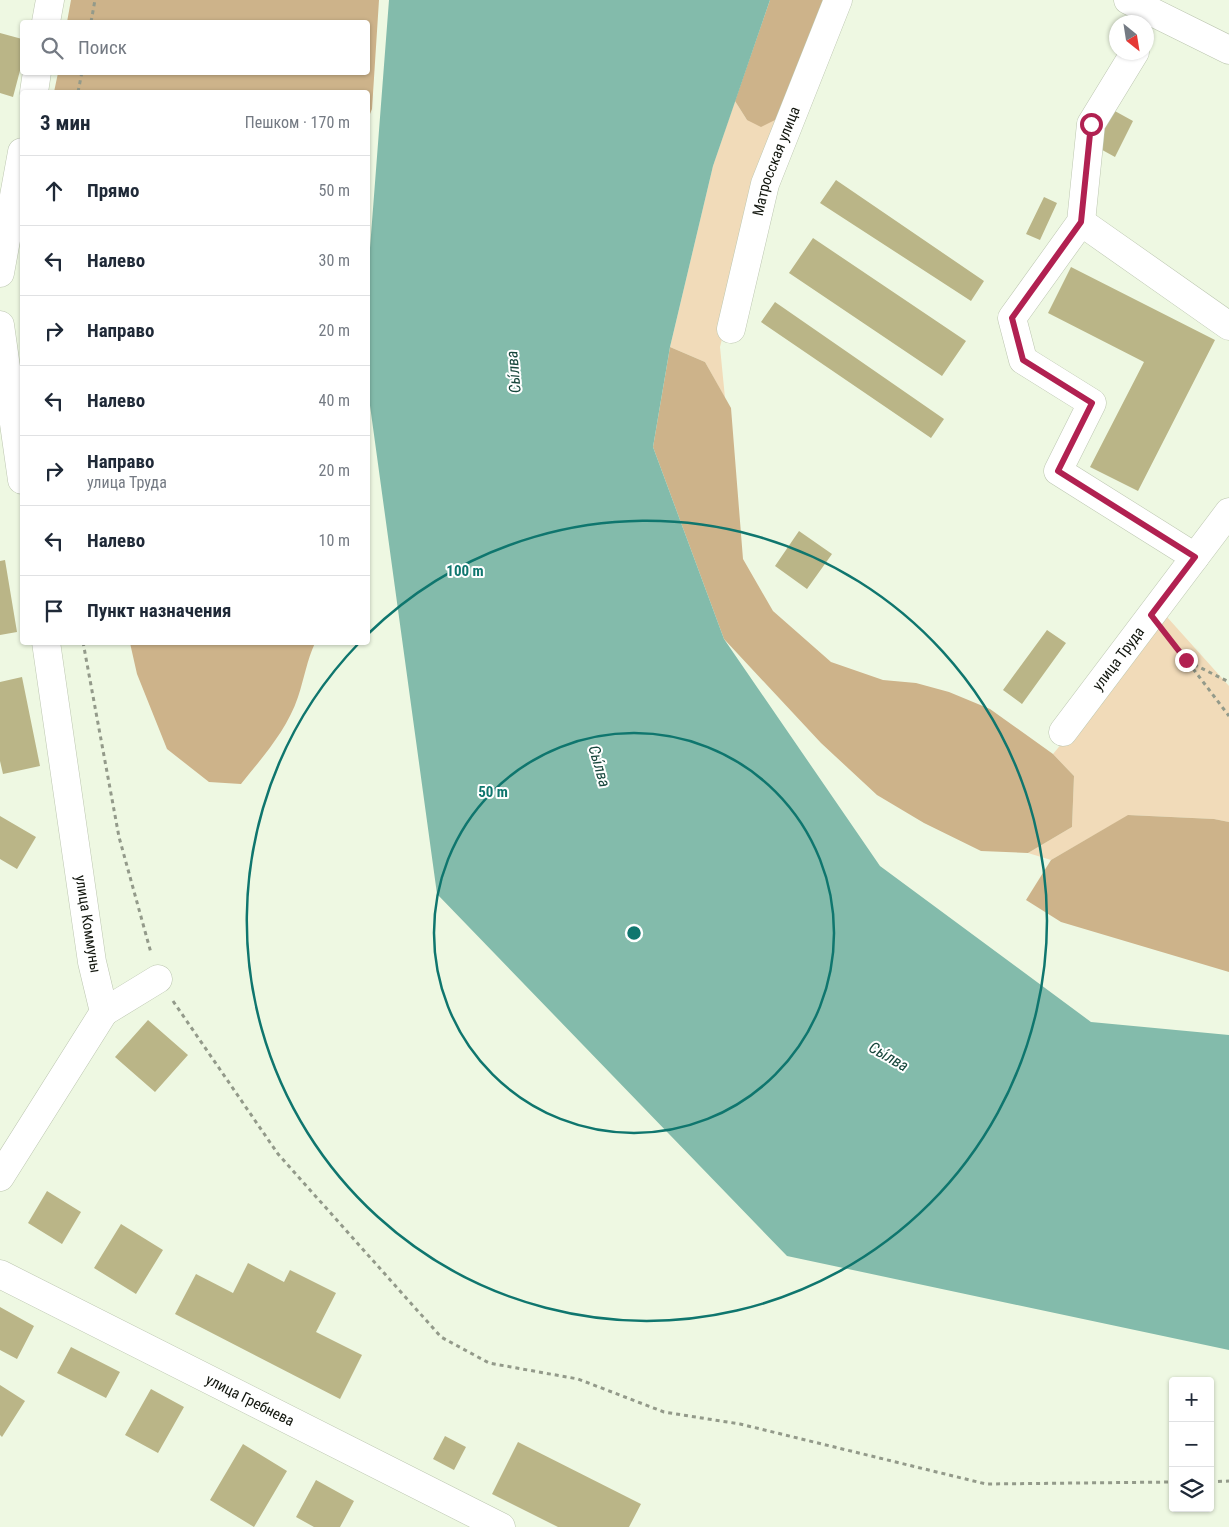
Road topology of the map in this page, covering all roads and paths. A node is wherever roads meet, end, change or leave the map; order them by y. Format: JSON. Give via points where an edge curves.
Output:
{"nodes":[{"id":1,"x":50,"y":0,"type":"edge"},
{"id":2,"x":96,"y":0,"type":"edge"},
{"id":3,"x":838,"y":0,"type":"edge"},
{"id":4,"x":1128,"y":0,"type":"edge"},
{"id":5,"x":1143,"y":15,"type":"edge"},
{"id":6,"x":46,"y":20,"type":"edge"},
{"id":7,"x":91,"y":20,"type":"edge"},
{"id":8,"x":1154,"y":25,"type":"edge"},
{"id":9,"x":1229,"y":50,"type":"edge"},
{"id":10,"x":1130,"y":60,"type":"edge"},
{"id":11,"x":37,"y":75,"type":"edge"},
{"id":12,"x":81,"y":75,"type":"edge"},
{"id":13,"x":34,"y":90,"type":"edge"},
{"id":14,"x":78,"y":90,"type":"edge"},
{"id":15,"x":20,"y":163,"type":"edge"},
{"id":16,"x":1081,"y":222,"type":"junction"},
{"id":17,"x":0,"y":274,"type":"edge"},
{"id":18,"x":0,"y":324,"type":"edge"},
{"id":19,"x":1229,"y":326,"type":"edge"},
{"id":20,"x":732,"y":328,"type":"dead end"},
{"id":21,"x":20,"y":466,"type":"edge"},
{"id":22,"x":1229,"y":512,"type":"edge"},
{"id":23,"x":1195,"y":557,"type":"junction"},
{"id":24,"x":1151,"y":615,"type":"junction"},
{"id":25,"x":46,"y":645,"type":"edge"},
{"id":26,"x":84,"y":645,"type":"edge"},
{"id":27,"x":1186,"y":660,"type":"junction"},
{"id":28,"x":1229,"y":682,"type":"edge"},
{"id":29,"x":1229,"y":716,"type":"edge"},
{"id":30,"x":1063,"y":732,"type":"dead end"},
{"id":31,"x":158,"y":979,"type":"junction"},
{"id":32,"x":104,"y":1012,"type":"junction"},
{"id":33,"x":0,"y":1177,"type":"edge"},
{"id":34,"x":0,"y":1274,"type":"edge"},
{"id":35,"x":1169,"y":1482,"type":"edge"},
{"id":36,"x":1214,"y":1482,"type":"edge"},
{"id":37,"x":1229,"y":1482,"type":"edge"},
{"id":38,"x":485,"y":1524,"type":"edge"}],
"edges":[{"from":1,"to":6,"type":"street"},
{"from":2,"to":7,"type":"path"},
{"from":3,"to":20,"type":"street","name":"Матросская улица","via":[[765,184]]},
{"from":4,"to":5,"type":"street"},
{"from":8,"to":9,"type":"street"},
{"from":10,"to":16,"type":"street","via":[[1091,124]]},
{"from":11,"to":13,"type":"street"},
{"from":12,"to":14,"type":"path"},
{"from":15,"to":17,"type":"street"},
{"from":16,"to":19,"type":"street"},
{"from":16,"to":23,"type":"street","via":[[1012,318],[1023,360],[1092,403],[1058,471]]},
{"from":18,"to":21,"type":"street"},
{"from":22,"to":23,"type":"street","name":"улица Труда"},
{"from":23,"to":24,"type":"street","name":"улица Труда"},
{"from":24,"to":27,"type":"path"},
{"from":24,"to":30,"type":"street","name":"улица Труда"},
{"from":25,"to":32,"type":"street","name":"улица Коммуны","via":[[92,962]]},
{"from":26,"to":31,"type":"path","via":[[119,836]]},
{"from":27,"to":28,"type":"path"},
{"from":27,"to":29,"type":"path"},
{"from":31,"to":32,"type":"street"},
{"from":31,"to":35,"type":"path","via":[[278,1154],[441,1337],[489,1363],[578,1379],[664,1412],[740,1424],[986,1484]]},
{"from":32,"to":33,"type":"street"},
{"from":34,"to":38,"type":"street","name":"улица Гребнева"},
{"from":36,"to":37,"type":"path"}]}
